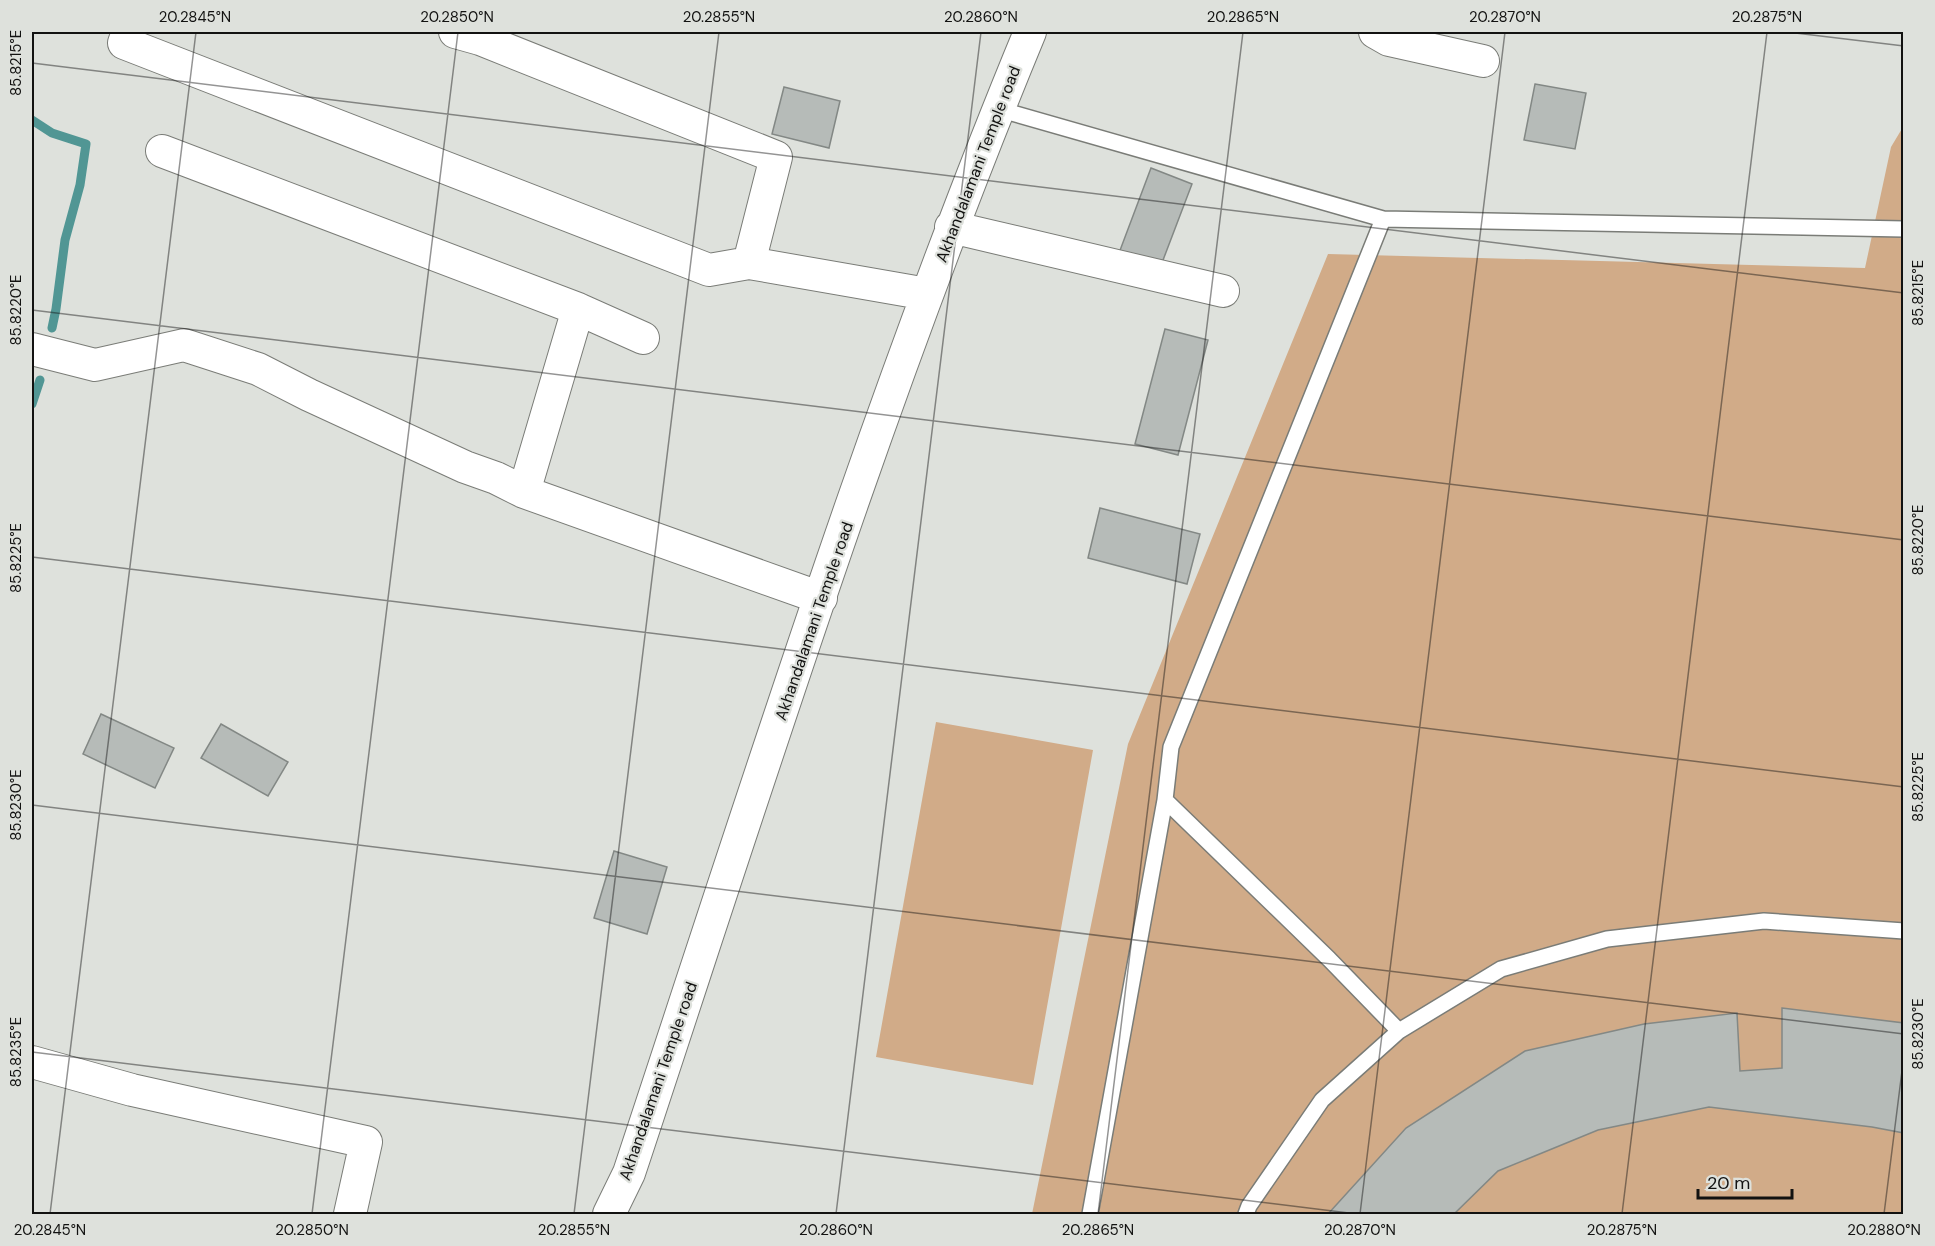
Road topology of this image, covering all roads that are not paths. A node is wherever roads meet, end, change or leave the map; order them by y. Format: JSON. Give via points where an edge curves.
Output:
{"nodes":[{"id":1,"x":128,"y":32,"type":"edge"},
{"id":2,"x":455,"y":32,"type":"edge"},
{"id":3,"x":1030,"y":32,"type":"edge"},
{"id":4,"x":1375,"y":32,"type":"edge"},
{"id":5,"x":1483,"y":62,"type":"dead end"},
{"id":6,"x":998,"y":109,"type":"junction"},
{"id":7,"x":162,"y":151,"type":"dead end"},
{"id":8,"x":1383,"y":219,"type":"junction"},
{"id":9,"x":951,"y":227,"type":"junction"},
{"id":10,"x":1904,"y":229,"type":"edge"},
{"id":11,"x":749,"y":263,"type":"junction"},
{"id":12,"x":1223,"y":291,"type":"dead end"},
{"id":13,"x":927,"y":294,"type":"junction"},
{"id":14,"x":578,"y":309,"type":"junction"},
{"id":15,"x":643,"y":338,"type":"dead end"},
{"id":16,"x":32,"y":349,"type":"edge"},
{"id":17,"x":524,"y":492,"type":"junction"},
{"id":18,"x":821,"y":598,"type":"junction"},
{"id":19,"x":1165,"y":800,"type":"junction"},
{"id":20,"x":1904,"y":932,"type":"edge"},
{"id":21,"x":1399,"y":1031,"type":"junction"},
{"id":22,"x":32,"y":1062,"type":"edge"},
{"id":23,"x":350,"y":1215,"type":"edge"},
{"id":24,"x":609,"y":1215,"type":"edge"},
{"id":25,"x":1090,"y":1215,"type":"edge"},
{"id":26,"x":1246,"y":1215,"type":"edge"}],
"edges":[{"from":1,"to":11,"type":"street","via":[[124,43],[709,270]]},
{"from":2,"to":11,"type":"street","via":[[776,157]]},
{"from":3,"to":6,"type":"street","name":"Akhandalamani Temple road"},
{"from":4,"to":5,"type":"street","via":[[1389,40]]},
{"from":6,"to":8,"type":"lane"},
{"from":6,"to":9,"type":"street","name":"Akhandalamani Temple road"},
{"from":7,"to":14,"type":"street"},
{"from":8,"to":10,"type":"lane"},
{"from":8,"to":19,"type":"lane","via":[[1171,747]]},
{"from":9,"to":12,"type":"street"},
{"from":9,"to":13,"type":"street","name":"Akhandalamani Temple road"},
{"from":11,"to":13,"type":"street"},
{"from":13,"to":18,"type":"street","name":"Akhandalamani Temple road"},
{"from":14,"to":15,"type":"street"},
{"from":14,"to":17,"type":"street"},
{"from":16,"to":17,"type":"street","via":[[95,364],[184,345],[258,369]]},
{"from":17,"to":18,"type":"street"},
{"from":18,"to":24,"type":"street","name":"Akhandalamani Temple road","via":[[629,1173]]},
{"from":19,"to":21,"type":"lane"},
{"from":19,"to":25,"type":"lane"},
{"from":20,"to":21,"type":"lane","via":[[1764,921],[1607,939],[1501,969]]},
{"from":21,"to":26,"type":"lane","via":[[1322,1100]]},
{"from":22,"to":23,"type":"street","via":[[132,1090],[366,1142]]}]}
